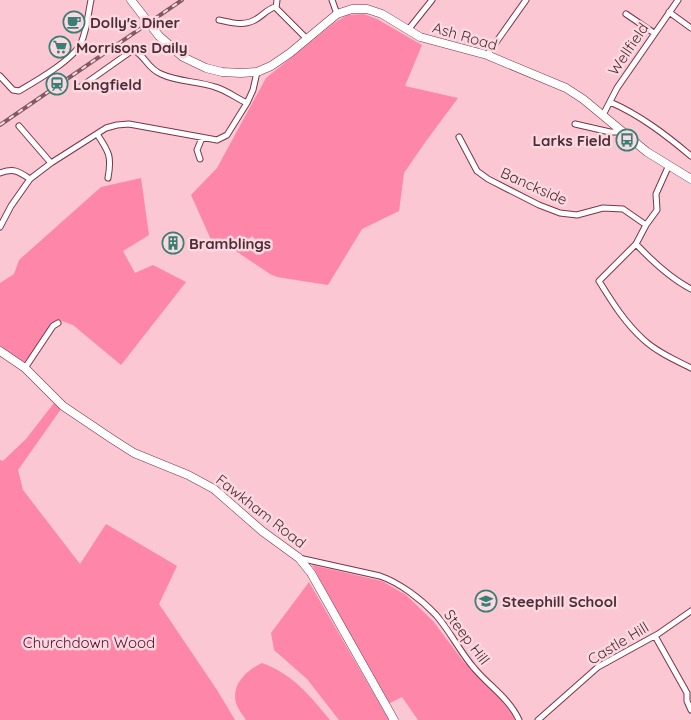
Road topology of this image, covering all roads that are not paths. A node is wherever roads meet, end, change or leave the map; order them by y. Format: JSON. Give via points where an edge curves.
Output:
{"nodes":[{"id":1,"x":90,"y":0,"type":"edge"},
{"id":2,"x":131,"y":0,"type":"edge"},
{"id":3,"x":277,"y":0,"type":"edge"},
{"id":4,"x":332,"y":0,"type":"edge"},
{"id":5,"x":432,"y":0,"type":"edge"},
{"id":6,"x":526,"y":0,"type":"edge"},
{"id":7,"x":678,"y":0,"type":"edge"},
{"id":8,"x":276,"y":8,"type":"junction"},
{"id":9,"x":669,"y":12,"type":"junction"},
{"id":10,"x":227,"y":14,"type":"dead end"},
{"id":11,"x":337,"y":14,"type":"junction"},
{"id":12,"x":626,"y":14,"type":"dead end"},
{"id":13,"x":219,"y":20,"type":"dead end"},
{"id":14,"x":226,"y":21,"type":"junction"},
{"id":15,"x":691,"y":28,"type":"edge"},
{"id":16,"x":408,"y":30,"type":"junction"},
{"id":17,"x":654,"y":34,"type":"junction"},
{"id":18,"x":307,"y":39,"type":"junction"},
{"id":19,"x":487,"y":56,"type":"junction"},
{"id":20,"x":257,"y":72,"type":"junction"},
{"id":21,"x":0,"y":76,"type":"edge"},
{"id":22,"x":80,"y":88,"type":"dead end"},
{"id":23,"x":610,"y":102,"type":"junction"},
{"id":24,"x":247,"y":103,"type":"junction"},
{"id":25,"x":603,"y":116,"type":"junction"},
{"id":26,"x":576,"y":124,"type":"dead end"},
{"id":27,"x":19,"y":126,"type":"dead end"},
{"id":28,"x":623,"y":132,"type":"junction"},
{"id":29,"x":98,"y":134,"type":"junction"},
{"id":30,"x":459,"y":137,"type":"dead end"},
{"id":31,"x":202,"y":138,"type":"junction"},
{"id":32,"x":691,"y":156,"type":"edge"},
{"id":33,"x":200,"y":159,"type":"dead end"},
{"id":34,"x":51,"y":163,"type":"junction"},
{"id":35,"x":669,"y":165,"type":"junction"},
{"id":36,"x":0,"y":174,"type":"edge"},
{"id":37,"x":30,"y":178,"type":"junction"},
{"id":38,"x":108,"y":178,"type":"dead end"},
{"id":39,"x":691,"y":179,"type":"edge"},
{"id":40,"x":646,"y":225,"type":"junction"},
{"id":41,"x":0,"y":227,"type":"edge"},
{"id":42,"x":636,"y":244,"type":"junction"},
{"id":43,"x":691,"y":289,"type":"edge"},
{"id":44,"x":58,"y":323,"type":"dead end"},
{"id":45,"x":0,"y":351,"type":"edge"},
{"id":46,"x":25,"y":368,"type":"junction"},
{"id":47,"x":691,"y":368,"type":"edge"},
{"id":48,"x":299,"y":558,"type":"junction"},
{"id":49,"x":691,"y":611,"type":"edge"},
{"id":50,"x":655,"y":636,"type":"junction"},
{"id":51,"x":691,"y":710,"type":"edge"},
{"id":52,"x":394,"y":720,"type":"edge"},
{"id":53,"x":519,"y":720,"type":"edge"},
{"id":54,"x":538,"y":720,"type":"edge"}],
"edges":[{"from":1,"to":21,"type":"street","via":[[81,42],[66,59],[19,91],[13,90]]},
{"from":2,"to":20,"type":"street","name":"Ash Road","via":[[160,36],[187,60],[222,72]]},
{"from":3,"to":8,"type":"street"},
{"from":4,"to":11,"type":"street"},
{"from":5,"to":16,"type":"street"},
{"from":6,"to":19,"type":"street"},
{"from":7,"to":9,"type":"street","name":"Wellfield"},
{"from":8,"to":14,"type":"street","via":[[246,24]]},
{"from":8,"to":18,"type":"street"},
{"from":9,"to":15,"type":"street"},
{"from":9,"to":17,"type":"street","name":"Wellfield"},
{"from":10,"to":14,"type":"street"},
{"from":11,"to":16,"type":"street","name":"Ash Road","via":[[367,9]]},
{"from":11,"to":18,"type":"street","name":"Ash Road"},
{"from":12,"to":17,"type":"street"},
{"from":13,"to":14,"type":"street"},
{"from":16,"to":19,"type":"street","name":"Ash Road","via":[[434,42]]},
{"from":17,"to":23,"type":"street","name":"Wellfield"},
{"from":18,"to":20,"type":"street","name":"Ash Road","via":[[271,66]]},
{"from":19,"to":25,"type":"street","name":"Ash Road","via":[[566,88]]},
{"from":20,"to":24,"type":"street"},
{"from":22,"to":24,"type":"street","via":[[135,51],[160,74],[218,88]]},
{"from":23,"to":25,"type":"street","name":"Wellfield"},
{"from":23,"to":32,"type":"street","via":[[632,111]]},
{"from":24,"to":31,"type":"street","via":[[227,136],[217,140]]},
{"from":25,"to":28,"type":"street","name":"Ash Road"},
{"from":26,"to":28,"type":"street"},
{"from":27,"to":34,"type":"street"},
{"from":28,"to":35,"type":"street","name":"Ash Road"},
{"from":29,"to":31,"type":"street","via":[[106,128],[129,124]]},
{"from":29,"to":34,"type":"street"},
{"from":29,"to":38,"type":"street","via":[[109,152]]},
{"from":30,"to":40,"type":"street","name":"Banckside","via":[[477,171],[539,205],[577,215],[603,208],[622,209]]},
{"from":31,"to":33,"type":"street","via":[[198,150]]},
{"from":34,"to":37,"type":"street"},
{"from":35,"to":39,"type":"street","name":"Ash Road"},
{"from":35,"to":40,"type":"street","via":[[656,194],[657,210]]},
{"from":36,"to":37,"type":"street","via":[[10,170]]},
{"from":37,"to":41,"type":"street"},
{"from":40,"to":42,"type":"street"},
{"from":42,"to":43,"type":"street","via":[[658,266]]},
{"from":42,"to":47,"type":"street","via":[[599,280],[613,304],[645,341]]},
{"from":44,"to":46,"type":"street"},
{"from":45,"to":46,"type":"street","name":"Fawkham Road"},
{"from":46,"to":48,"type":"street","name":"Fawkham Road","via":[[63,406],[134,453],[214,489]]},
{"from":48,"to":52,"type":"street","name":"Fawkham Road","via":[[311,573]]},
{"from":48,"to":53,"type":"street","name":"Steep Hill","via":[[390,579],[410,592],[436,615],[471,665],[505,698]]},
{"from":49,"to":50,"type":"street","name":"Castle Hill"},
{"from":50,"to":51,"type":"street","via":[[687,693]]},
{"from":50,"to":54,"type":"street","name":"Castle Hill","via":[[598,667]]}]}
